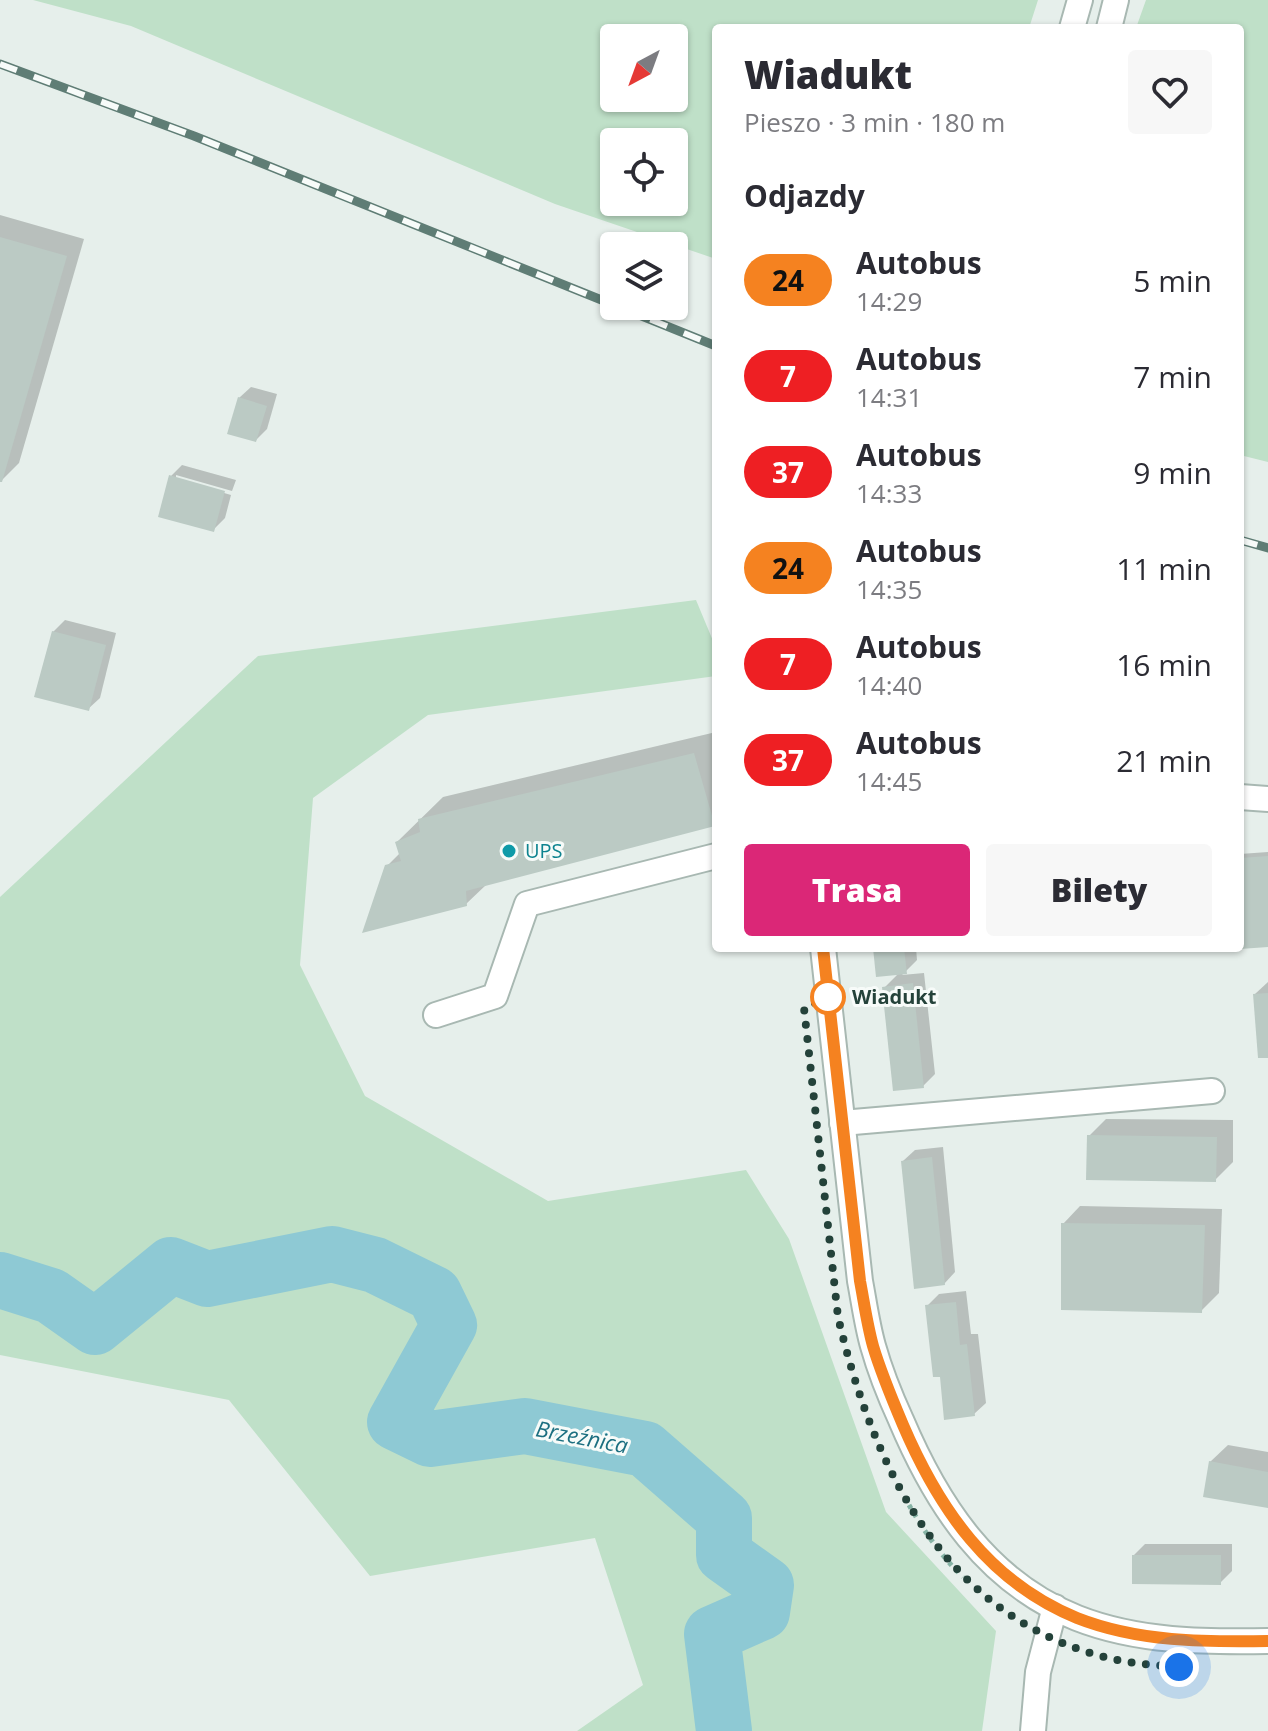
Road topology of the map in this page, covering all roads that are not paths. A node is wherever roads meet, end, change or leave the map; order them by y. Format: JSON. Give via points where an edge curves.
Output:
{"nodes":[{"id":1,"x":1080,"y":0,"type":"edge"},
{"id":2,"x":1116,"y":0,"type":"edge"},
{"id":3,"x":1073,"y":24,"type":"edge"},
{"id":4,"x":1110,"y":24,"type":"edge"},
{"id":5,"x":1244,"y":797,"type":"edge"},
{"id":6,"x":1268,"y":799,"type":"edge"},
{"id":7,"x":712,"y":857,"type":"edge"},
{"id":8,"x":823,"y":952,"type":"edge"},
{"id":9,"x":436,"y":1015,"type":"dead end"},
{"id":10,"x":1212,"y":1091,"type":"dead end"},
{"id":11,"x":842,"y":1123,"type":"junction"},
{"id":12,"x":1055,"y":1607,"type":"junction"},
{"id":13,"x":1268,"y":1641,"type":"edge"},
{"id":14,"x":1033,"y":1731,"type":"edge"}],
"edges":[{"from":1,"to":3,"type":"street"},
{"from":2,"to":4,"type":"street"},
{"from":5,"to":6,"type":"street"},
{"from":7,"to":9,"type":"street","via":[[527,904],[495,996]]},
{"from":8,"to":11,"type":"street"},
{"from":10,"to":11,"type":"street"},
{"from":11,"to":12,"type":"street","via":[[873,1346],[912,1445],[944,1506],[980,1552]]},
{"from":12,"to":13,"type":"street","via":[[1092,1623],[1155,1638]]},
{"from":12,"to":14,"type":"street","via":[[1038,1672]]}]}
